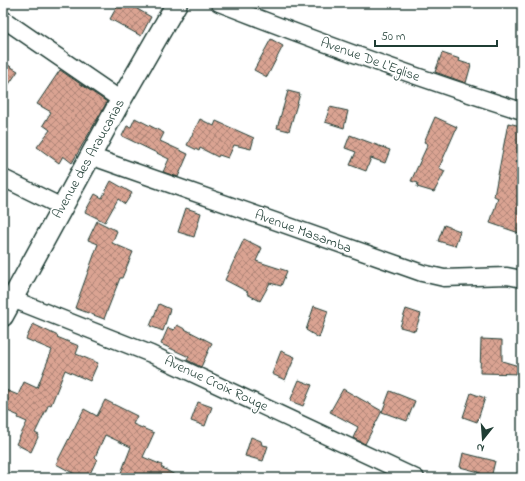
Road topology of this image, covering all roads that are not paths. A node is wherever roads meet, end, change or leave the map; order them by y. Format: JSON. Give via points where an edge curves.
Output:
{"nodes":[{"id":1,"x":177,"y":3,"type":"edge"},
{"id":2,"x":219,"y":3,"type":"edge"},
{"id":3,"x":3,"y":20,"type":"edge"},
{"id":4,"x":121,"y":100,"type":"junction"},
{"id":5,"x":522,"y":111,"type":"edge"},
{"id":6,"x":90,"y":156,"type":"junction"},
{"id":7,"x":3,"y":178,"type":"edge"},
{"id":8,"x":62,"y":207,"type":"junction"},
{"id":9,"x":522,"y":279,"type":"edge"},
{"id":10,"x":8,"y":308,"type":"edge"},
{"id":11,"x":416,"y":478,"type":"edge"}],
"edges":[{"from":1,"to":4,"type":"street","name":"Avenue des Araucarias"},
{"from":2,"to":5,"type":"street","name":"Avenue De L'Eglise","via":[[447,87]]},
{"from":3,"to":4,"type":"street"},
{"from":4,"to":6,"type":"street","name":"Avenue des Araucarias"},
{"from":6,"to":8,"type":"street","name":"Avenue des Araucarias"},
{"from":6,"to":9,"type":"street","name":"Avenue Masamba","via":[[422,273],[444,278],[507,276]]},
{"from":7,"to":8,"type":"street"},
{"from":8,"to":10,"type":"street","name":"Avenue des Araucarias"},
{"from":10,"to":11,"type":"street","name":"Avenue Croix Rouge","via":[[151,354]]}]}
